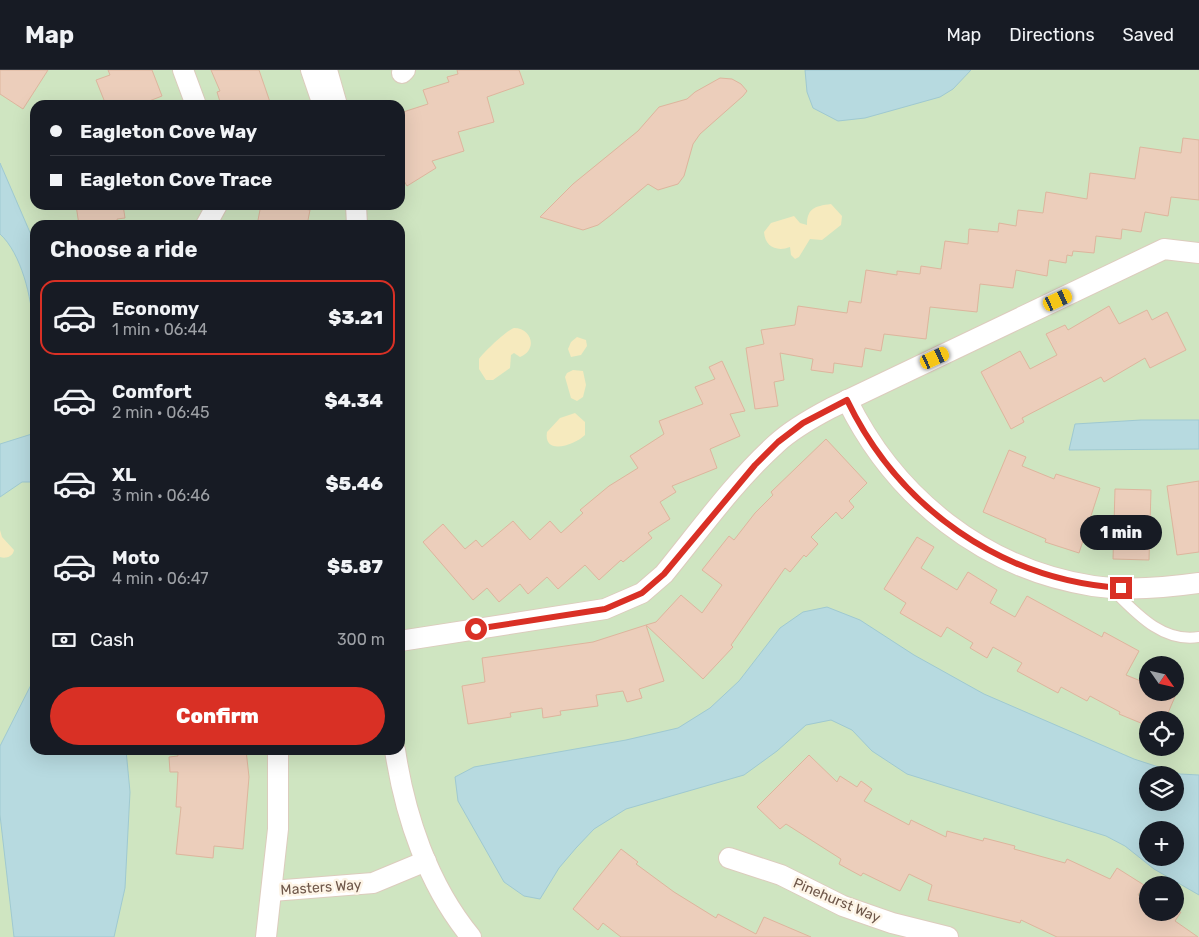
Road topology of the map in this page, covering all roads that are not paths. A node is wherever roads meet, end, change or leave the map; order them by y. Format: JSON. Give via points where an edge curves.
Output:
{"nodes":[{"id":1,"x":183,"y":70,"type":"edge"},
{"id":2,"x":310,"y":70,"type":"edge"},
{"id":3,"x":327,"y":70,"type":"edge"},
{"id":4,"x":194,"y":100,"type":"edge"},
{"id":5,"x":321,"y":100,"type":"edge"},
{"id":6,"x":336,"y":100,"type":"edge"},
{"id":7,"x":1199,"y":253,"type":"edge"},
{"id":8,"x":847,"y":400,"type":"junction"},
{"id":9,"x":1199,"y":583,"type":"edge"},
{"id":10,"x":1110,"y":587,"type":"junction"},
{"id":11,"x":1199,"y":637,"type":"edge"},
{"id":12,"x":405,"y":640,"type":"edge"},
{"id":13,"x":278,"y":755,"type":"edge"},
{"id":14,"x":396,"y":755,"type":"edge"},
{"id":15,"x":729,"y":858,"type":"dead end"},
{"id":16,"x":426,"y":861,"type":"junction"},
{"id":17,"x":272,"y":891,"type":"junction"},
{"id":18,"x":266,"y":937,"type":"edge"},
{"id":19,"x":471,"y":937,"type":"edge"},
{"id":20,"x":948,"y":937,"type":"edge"}],
"edges":[{"from":1,"to":4,"type":"street"},
{"from":2,"to":5,"type":"street"},
{"from":3,"to":6,"type":"street"},
{"from":7,"to":8,"type":"street","via":[[1164,250]]},
{"from":8,"to":10,"type":"street","via":[[876,451],[893,473],[921,503],[953,529],[988,551],[1026,568],[1052,577]]},
{"from":8,"to":12,"type":"street","via":[[803,423],[778,442],[664,574],[629,600],[591,612]]},
{"from":9,"to":10,"type":"street","via":[[1162,588]]},
{"from":10,"to":11,"type":"lane","via":[[1139,617],[1156,629],[1183,638]]},
{"from":13,"to":17,"type":"street","name":"Masters Way","via":[[278,829]]},
{"from":14,"to":16,"type":"street","via":[[410,819]]},
{"from":15,"to":20,"type":"street","name":"Pinehurst Way","via":[[781,875],[843,906]]},
{"from":16,"to":17,"type":"street","name":"Masters Way","via":[[373,883]]},
{"from":16,"to":19,"type":"street"},
{"from":17,"to":18,"type":"street","name":"Masters Way"}]}
